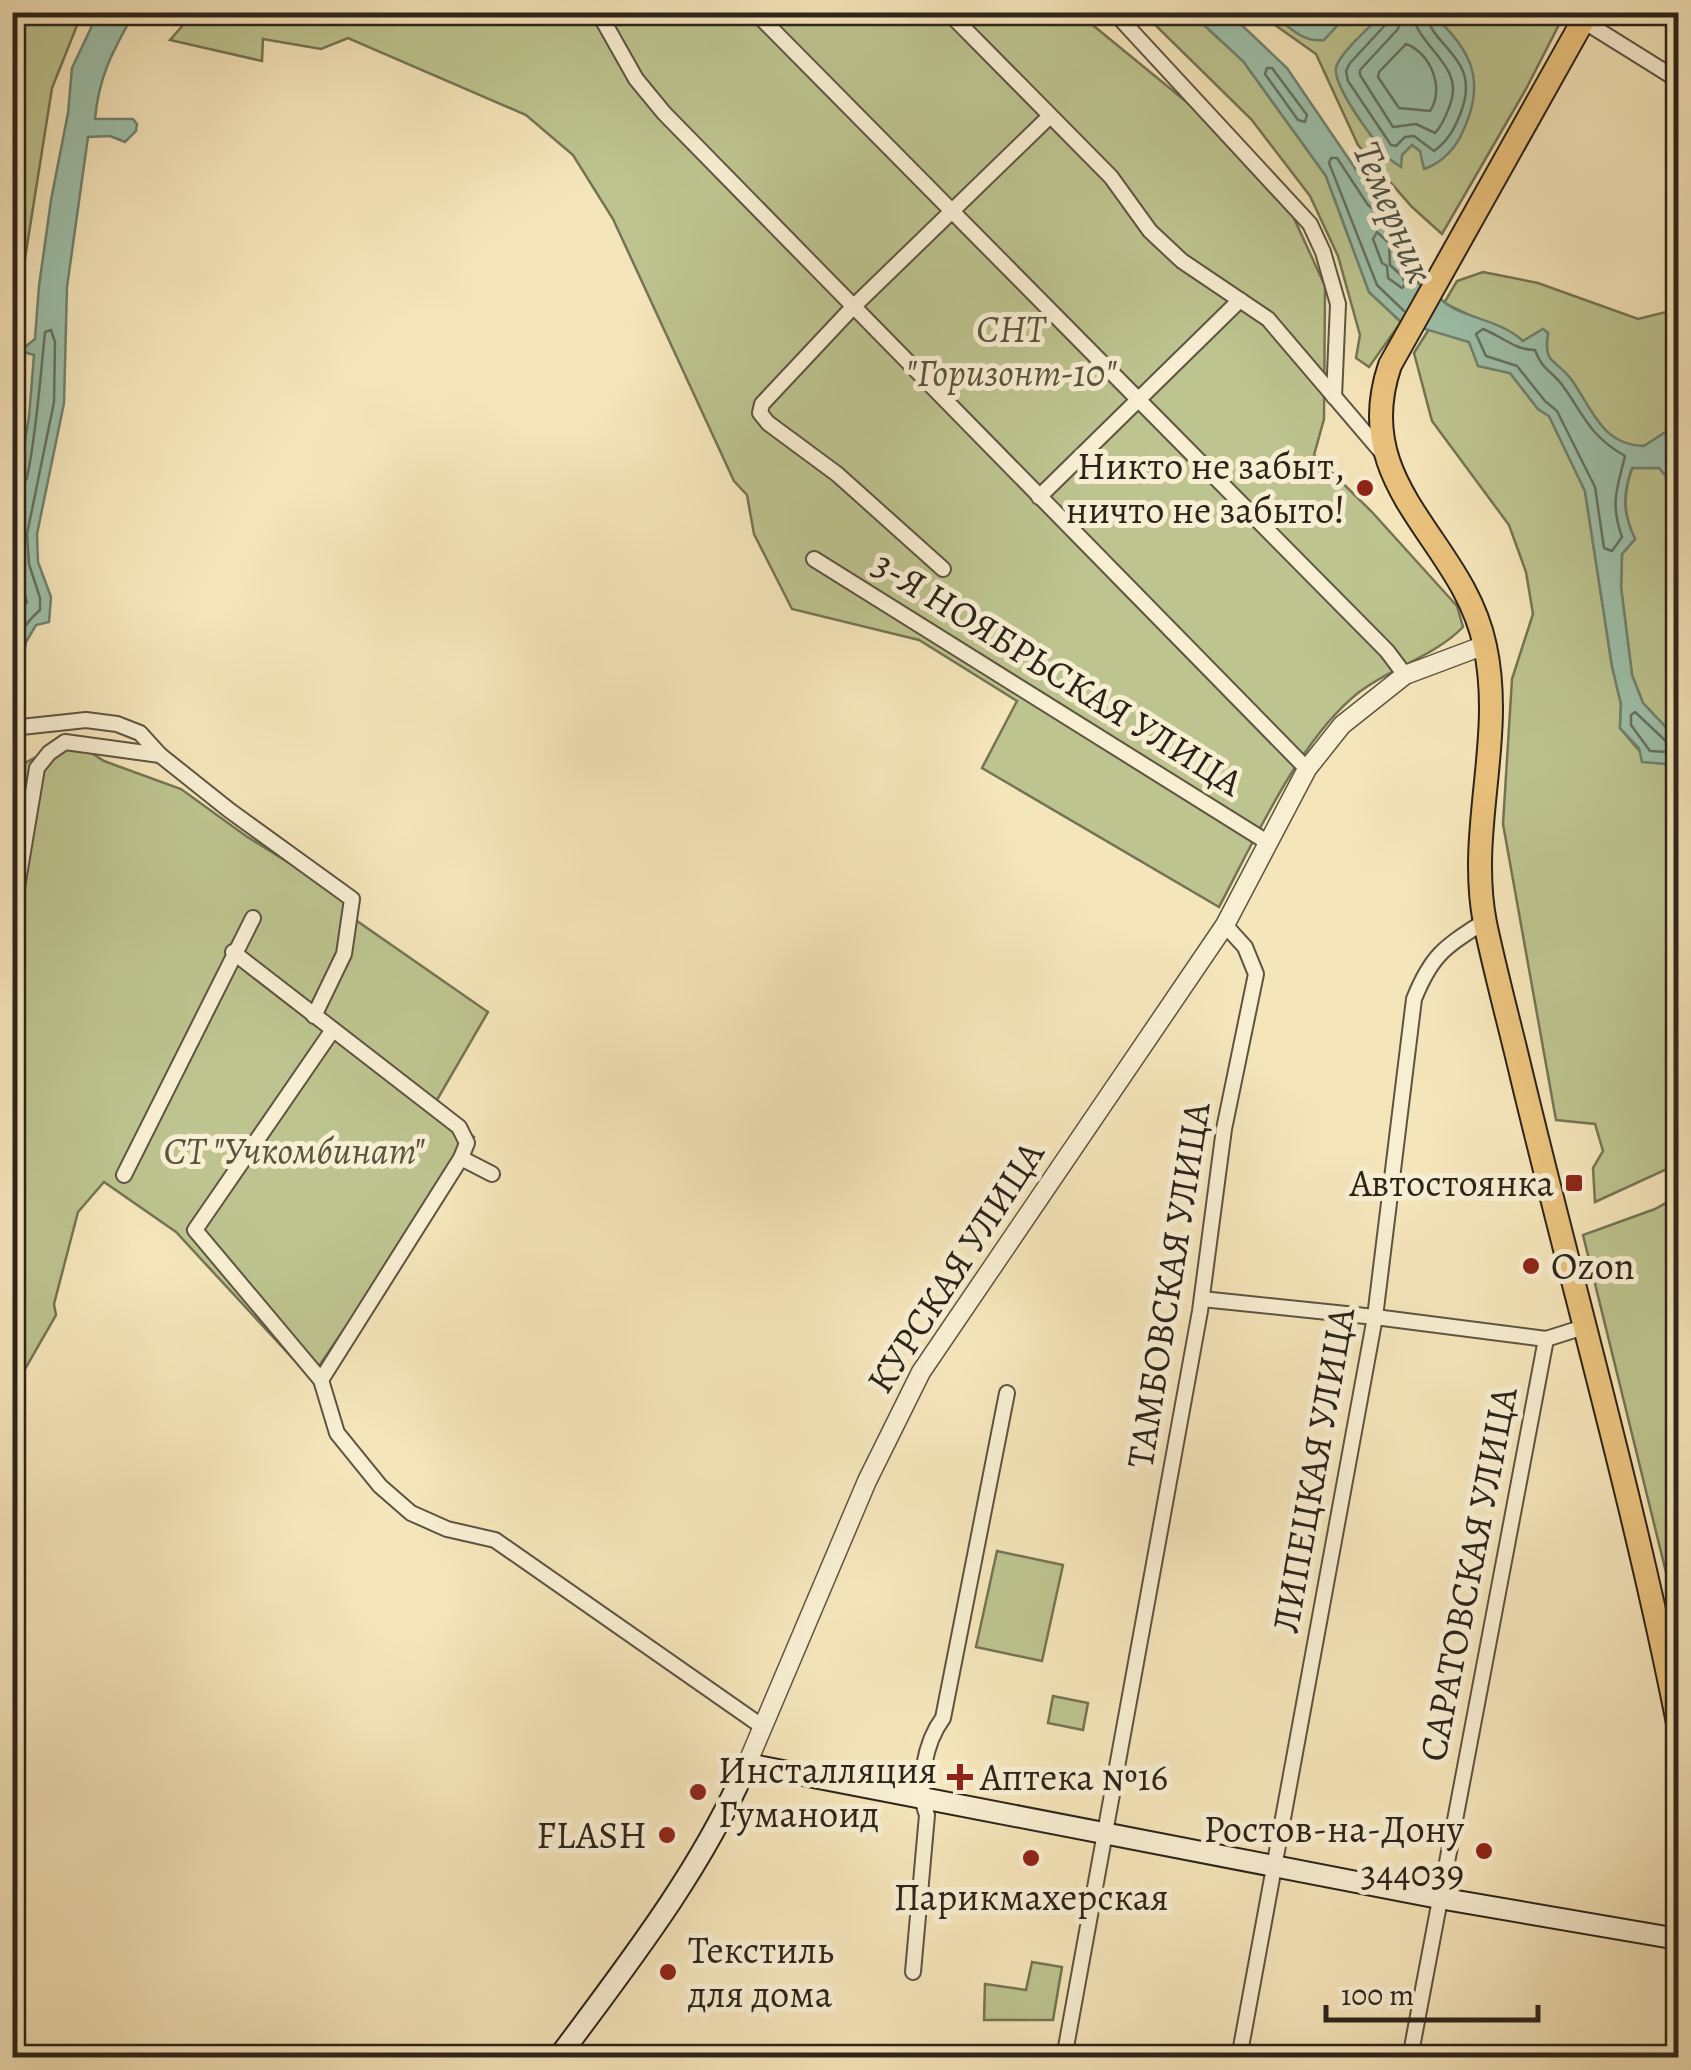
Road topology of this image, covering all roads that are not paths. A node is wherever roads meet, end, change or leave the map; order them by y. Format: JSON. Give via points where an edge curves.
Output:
{"nodes":[{"id":1,"x":948,"y":12,"type":"edge"},
{"id":2,"x":1114,"y":12,"type":"edge"},
{"id":3,"x":758,"y":14,"type":"edge"},
{"id":4,"x":1581,"y":16,"type":"edge"},
{"id":5,"x":601,"y":18,"type":"dead end"},
{"id":6,"x":1678,"y":80,"type":"edge"},
{"id":7,"x":1050,"y":116,"type":"junction"},
{"id":8,"x":952,"y":212,"type":"junction"},
{"id":9,"x":1240,"y":300,"type":"junction"},
{"id":10,"x":853,"y":307,"type":"junction"},
{"id":11,"x":1334,"y":398,"type":"junction"},
{"id":12,"x":1138,"y":401,"type":"junction"},
{"id":13,"x":1388,"y":460,"type":"junction"},
{"id":14,"x":1039,"y":497,"type":"junction"},
{"id":15,"x":814,"y":559,"type":"dead end"},
{"id":16,"x":942,"y":569,"type":"dead end"},
{"id":17,"x":1485,"y":645,"type":"junction"},
{"id":18,"x":1405,"y":674,"type":"junction"},
{"id":19,"x":12,"y":728,"type":"edge"},
{"id":20,"x":160,"y":755,"type":"junction"},
{"id":21,"x":1307,"y":769,"type":"junction"},
{"id":22,"x":1267,"y":842,"type":"junction"},
{"id":23,"x":12,"y":917,"type":"edge"},
{"id":24,"x":253,"y":918,"type":"dead end"},
{"id":25,"x":1485,"y":921,"type":"junction"},
{"id":26,"x":1225,"y":925,"type":"junction"},
{"id":27,"x":233,"y":952,"type":"junction"},
{"id":28,"x":314,"y":1016,"type":"junction"},
{"id":29,"x":332,"y":1031,"type":"junction"},
{"id":30,"x":462,"y":1158,"type":"junction"},
{"id":31,"x":492,"y":1174,"type":"dead end"},
{"id":32,"x":124,"y":1175,"type":"dead end"},
{"id":33,"x":1202,"y":1299,"type":"junction"},
{"id":34,"x":1375,"y":1317,"type":"junction"},
{"id":35,"x":1584,"y":1327,"type":"junction"},
{"id":36,"x":1546,"y":1339,"type":"junction"},
{"id":37,"x":321,"y":1380,"type":"junction"},
{"id":38,"x":1007,"y":1393,"type":"dead end"},
{"id":39,"x":1678,"y":1723,"type":"edge"},
{"id":40,"x":763,"y":1727,"type":"junction"},
{"id":41,"x":748,"y":1764,"type":"junction"},
{"id":42,"x":920,"y":1797,"type":"junction"},
{"id":43,"x":1107,"y":1834,"type":"junction"},
{"id":44,"x":1276,"y":1866,"type":"junction"},
{"id":45,"x":1439,"y":1898,"type":"junction"},
{"id":46,"x":1678,"y":1939,"type":"edge"},
{"id":47,"x":912,"y":1972,"type":"dead end"},
{"id":48,"x":558,"y":2058,"type":"edge"},
{"id":49,"x":1064,"y":2058,"type":"edge"},
{"id":50,"x":1239,"y":2058,"type":"edge"},
{"id":51,"x":1410,"y":2058,"type":"edge"}],
"edges":[{"from":1,"to":7,"type":"street"},
{"from":2,"to":11,"type":"street","via":[[1310,224],[1338,304]]},
{"from":3,"to":8,"type":"street"},
{"from":4,"to":6,"type":"street"},
{"from":4,"to":13,"type":"main road","via":[[1390,365],[1379,434]]},
{"from":5,"to":10,"type":"street","via":[[664,114]]},
{"from":7,"to":8,"type":"street"},
{"from":7,"to":9,"type":"street","via":[[1110,177],[1150,231]]},
{"from":8,"to":10,"type":"street"},
{"from":8,"to":12,"type":"street"},
{"from":9,"to":11,"type":"street","via":[[1268,319]]},
{"from":9,"to":12,"type":"street"},
{"from":10,"to":14,"type":"street"},
{"from":10,"to":16,"type":"street","via":[[760,413]]},
{"from":11,"to":13,"type":"street"},
{"from":12,"to":14,"type":"street"},
{"from":12,"to":18,"type":"street"},
{"from":13,"to":17,"type":"main road","via":[[1402,496],[1472,598]]},
{"from":14,"to":21,"type":"street"},
{"from":15,"to":22,"type":"street","name":"3-Я НОЯБРЬСКАЯ УЛИЦА"},
{"from":17,"to":18,"type":"street"},
{"from":17,"to":25,"type":"main road","via":[[1492,725],[1478,852]]},
{"from":18,"to":21,"type":"street","via":[[1342,725]]},
{"from":19,"to":20,"type":"street","via":[[86,720],[117,724],[140,733]]},
{"from":20,"to":23,"type":"street","via":[[65,742],[49,753],[37,768]]},
{"from":20,"to":28,"type":"street","via":[[352,900],[344,954]]},
{"from":21,"to":22,"type":"street"},
{"from":22,"to":26,"type":"street"},
{"from":24,"to":27,"type":"street"},
{"from":25,"to":34,"type":"street","name":"ЛИПЕЦКАЯ УЛИЦА","via":[[1427,966],[1414,999]]},
{"from":25,"to":35,"type":"main road"},
{"from":26,"to":33,"type":"street","name":"ТАМБОВСКАЯ УЛИЦА","via":[[1245,946],[1256,974],[1224,1129]]},
{"from":26,"to":40,"type":"street","name":"КУРСКАЯ УЛИЦА","via":[[921,1372],[867,1481]]},
{"from":27,"to":28,"type":"street"},
{"from":27,"to":32,"type":"street"},
{"from":28,"to":29,"type":"street"},
{"from":29,"to":30,"type":"street","via":[[459,1127],[466,1143]]},
{"from":29,"to":37,"type":"street","via":[[195,1230]]},
{"from":30,"to":31,"type":"street"},
{"from":30,"to":37,"type":"street"},
{"from":33,"to":34,"type":"street"},
{"from":33,"to":43,"type":"street","name":"ТАМБОВСКАЯ УЛИЦА"},
{"from":34,"to":36,"type":"street"},
{"from":34,"to":44,"type":"street","name":"ЛИПЕЦКАЯ УЛИЦА"},
{"from":35,"to":36,"type":"street"},
{"from":35,"to":39,"type":"main road"},
{"from":36,"to":45,"type":"street","name":"САРАТОВСКАЯ УЛИЦА"},
{"from":37,"to":40,"type":"street","via":[[337,1433],[411,1513],[495,1540]]},
{"from":38,"to":42,"type":"street"},
{"from":40,"to":41,"type":"street","name":"КУРСКАЯ УЛИЦА"},
{"from":41,"to":42,"type":"main road"},
{"from":41,"to":48,"type":"main road","name":"КУРСКАЯ УЛИЦА","via":[[698,1860]]},
{"from":42,"to":43,"type":"main road"},
{"from":42,"to":47,"type":"street","via":[[927,1814]]},
{"from":43,"to":44,"type":"main road"},
{"from":43,"to":49,"type":"street","name":"ТАМБОВСКАЯ УЛИЦА"},
{"from":44,"to":45,"type":"main road"},
{"from":44,"to":50,"type":"street","name":"ЛИПЕЦКАЯ УЛИЦА"},
{"from":45,"to":46,"type":"main road"},
{"from":45,"to":51,"type":"street","name":"САРАТОВСКАЯ УЛИЦА"}]}
